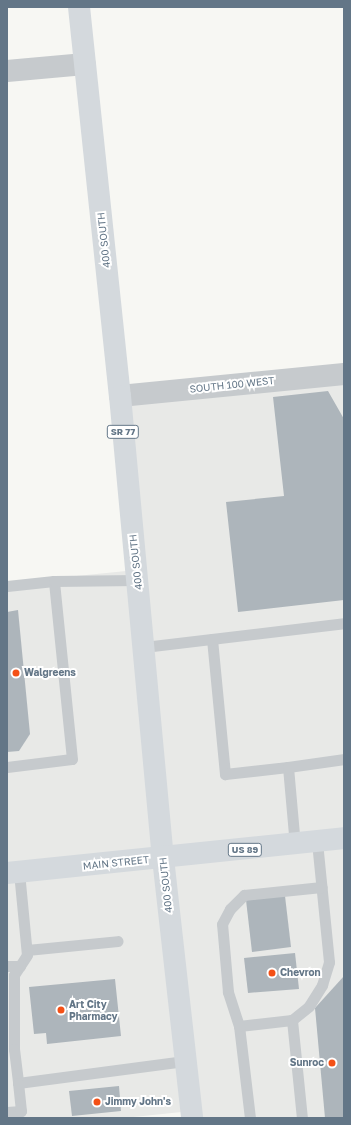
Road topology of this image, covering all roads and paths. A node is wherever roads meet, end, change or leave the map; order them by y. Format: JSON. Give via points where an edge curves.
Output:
{"nodes":[{"id":1,"x":79,"y":7,"type":"edge"},
{"id":2,"x":85,"y":64,"type":"junction"},
{"id":3,"x":7,"y":71,"type":"edge"},
{"id":4,"x":344,"y":374,"type":"edge"},
{"id":5,"x":120,"y":396,"type":"junction"},
{"id":6,"x":137,"y":580,"type":"junction"},
{"id":7,"x":54,"y":582,"type":"junction"},
{"id":8,"x":7,"y":586,"type":"edge"},
{"id":9,"x":344,"y":623,"type":"edge"},
{"id":10,"x":212,"y":638,"type":"junction"},
{"id":11,"x":144,"y":647,"type":"junction"},
{"id":12,"x":344,"y":759,"type":"edge"},
{"id":13,"x":7,"y":767,"type":"edge"},
{"id":14,"x":288,"y":767,"type":"junction"},
{"id":15,"x":344,"y":838,"type":"edge"},
{"id":16,"x":317,"y":842,"type":"junction"},
{"id":17,"x":295,"y":845,"type":"junction"},
{"id":18,"x":163,"y":858,"type":"junction"},
{"id":19,"x":13,"y":873,"type":"edge"},
{"id":20,"x":322,"y":887,"type":"junction"},
{"id":21,"x":118,"y":941,"type":"dead end"},
{"id":22,"x":27,"y":950,"type":"junction"},
{"id":23,"x":7,"y":966,"type":"edge"},
{"id":24,"x":20,"y":966,"type":"junction"},
{"id":25,"x":292,"y":1020,"type":"junction"},
{"id":26,"x":239,"y":1026,"type":"junction"},
{"id":27,"x":185,"y":1061,"type":"junction"},
{"id":28,"x":18,"y":1084,"type":"junction"},
{"id":29,"x":7,"y":1112,"type":"edge"},
{"id":30,"x":192,"y":1118,"type":"edge"},
{"id":31,"x":250,"y":1118,"type":"edge"},
{"id":32,"x":302,"y":1118,"type":"edge"}],
"edges":[{"from":1,"to":2,"type":"main road","name":"400 SOUTH","number":"SR 77"},
{"from":2,"to":3,"type":"street"},
{"from":2,"to":5,"type":"main road","name":"400 SOUTH","number":"SR 77"},
{"from":4,"to":5,"type":"street","name":"SOUTH 100 WEST"},
{"from":5,"to":6,"type":"main road","name":"400 SOUTH","number":"SR 77"},
{"from":6,"to":7,"type":"lane"},
{"from":6,"to":11,"type":"main road","name":"400 SOUTH","number":"SR 77"},
{"from":7,"to":8,"type":"lane"},
{"from":7,"to":13,"type":"lane","via":[[72,760]]},
{"from":9,"to":10,"type":"lane"},
{"from":10,"to":11,"type":"lane"},
{"from":10,"to":14,"type":"lane","via":[[225,774]]},
{"from":11,"to":18,"type":"main road","name":"400 SOUTH","number":"SR 77"},
{"from":12,"to":14,"type":"lane"},
{"from":14,"to":17,"type":"lane"},
{"from":15,"to":16,"type":"main road","name":"MAIN STREET","number":"US 89"},
{"from":16,"to":17,"type":"main road","name":"MAIN STREET","number":"US 89"},
{"from":16,"to":20,"type":"lane"},
{"from":17,"to":18,"type":"main road","name":"MAIN STREET","number":"US 89"},
{"from":18,"to":19,"type":"main road","name":"MAIN STREET","number":"US 89"},
{"from":18,"to":27,"type":"main road","name":"400 SOUTH"},
{"from":19,"to":22,"type":"lane"},
{"from":20,"to":25,"type":"lane","via":[[329,962],[322,985],[309,1006]]},
{"from":20,"to":26,"type":"lane","via":[[244,895],[230,909],[222,924],[228,992]]},
{"from":21,"to":22,"type":"lane"},
{"from":22,"to":24,"type":"lane","via":[[27,955]]},
{"from":23,"to":24,"type":"lane"},
{"from":24,"to":28,"type":"lane","via":[[14,975],[14,1049]]},
{"from":25,"to":26,"type":"lane"},
{"from":25,"to":32,"type":"lane"},
{"from":26,"to":31,"type":"lane"},
{"from":27,"to":28,"type":"lane"},
{"from":27,"to":30,"type":"main road","name":"400 SOUTH"},
{"from":28,"to":29,"type":"lane","via":[[21,1111]]}]}
